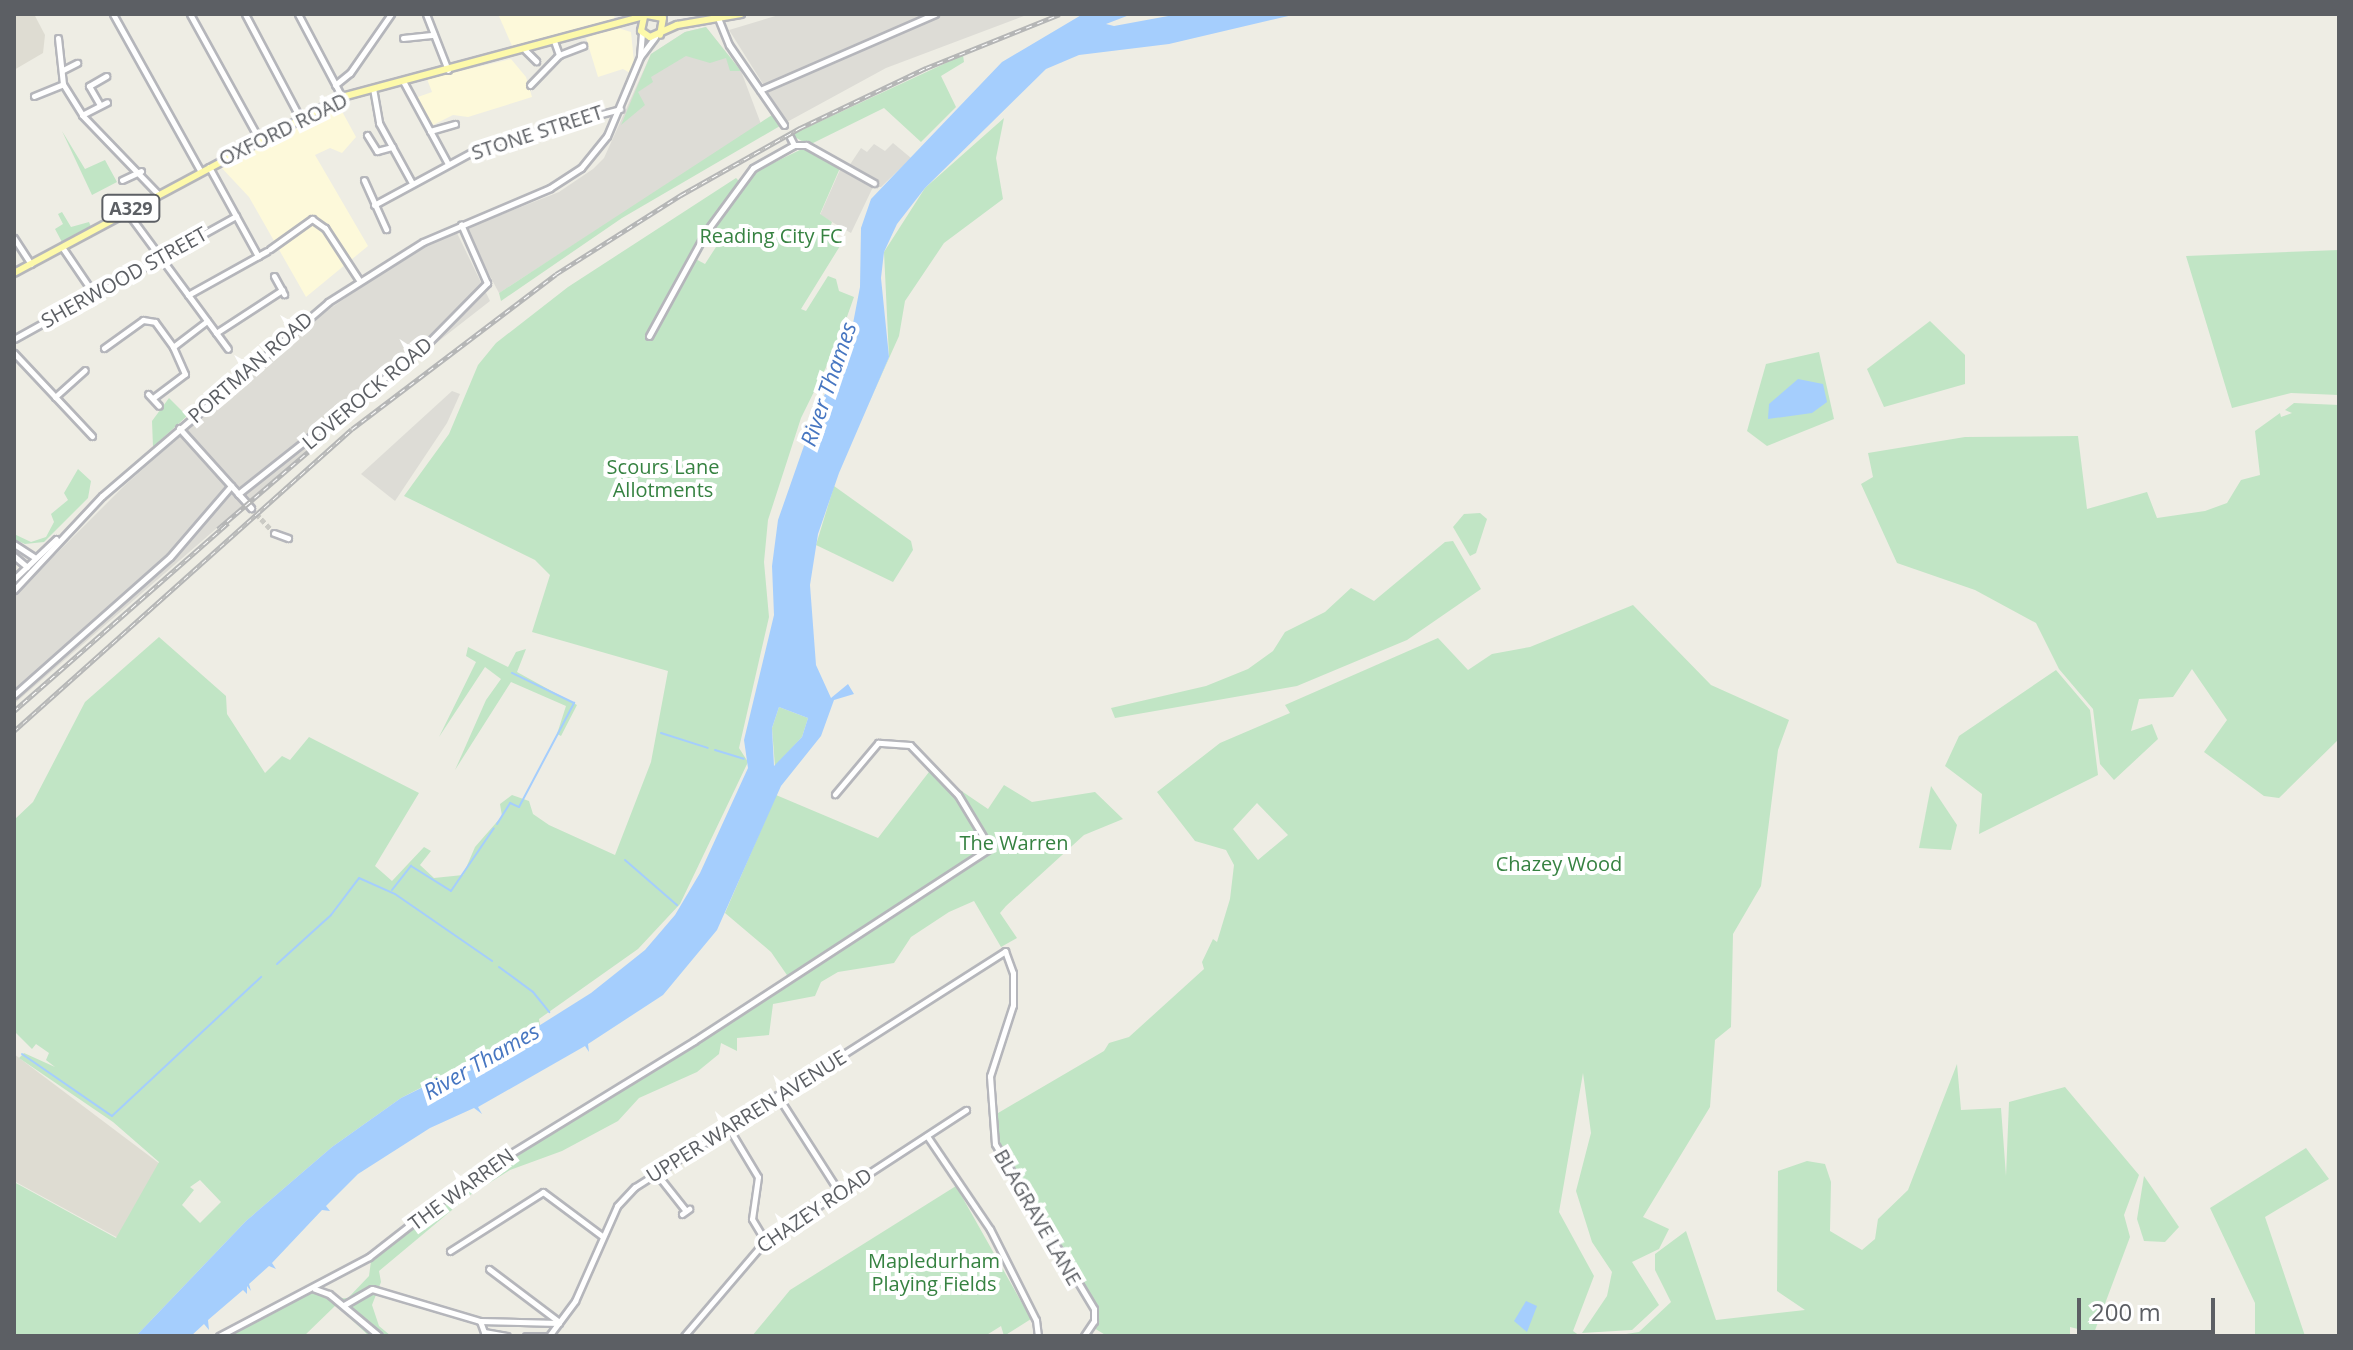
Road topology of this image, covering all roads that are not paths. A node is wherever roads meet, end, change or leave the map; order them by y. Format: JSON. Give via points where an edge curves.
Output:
{"nodes":[{"id":1,"x":113,"y":14,"type":"edge"},
{"id":2,"x":203,"y":14,"type":"edge"},
{"id":3,"x":245,"y":14,"type":"edge"},
{"id":4,"x":298,"y":14,"type":"edge"},
{"id":5,"x":391,"y":14,"type":"edge"},
{"id":6,"x":426,"y":14,"type":"edge"},
{"id":7,"x":741,"y":14,"type":"edge"},
{"id":8,"x":935,"y":14,"type":"edge"},
{"id":9,"x":646,"y":15,"type":"edge"},
{"id":10,"x":661,"y":16,"type":"edge"},
{"id":11,"x":191,"y":17,"type":"edge"},
{"id":12,"x":720,"y":17,"type":"edge"},
{"id":13,"x":619,"y":22,"type":"junction"},
{"id":14,"x":677,"y":25,"type":"junction"},
{"id":15,"x":641,"y":32,"type":"junction"},
{"id":16,"x":434,"y":35,"type":"junction"},
{"id":17,"x":407,"y":36,"type":"dead end"},
{"id":18,"x":658,"y":36,"type":"junction"},
{"id":19,"x":58,"y":38,"type":"dead end"},
{"id":20,"x":554,"y":41,"type":"junction"},
{"id":21,"x":583,"y":46,"type":"dead end"},
{"id":22,"x":525,"y":50,"type":"junction"},
{"id":23,"x":559,"y":55,"type":"junction"},
{"id":24,"x":640,"y":57,"type":"junction"},
{"id":25,"x":536,"y":61,"type":"dead end"},
{"id":26,"x":78,"y":64,"type":"dead end"},
{"id":27,"x":63,"y":70,"type":"junction"},
{"id":28,"x":448,"y":70,"type":"junction"},
{"id":29,"x":106,"y":76,"type":"dead end"},
{"id":30,"x":403,"y":81,"type":"junction"},
{"id":31,"x":63,"y":84,"type":"junction"},
{"id":32,"x":335,"y":85,"type":"junction"},
{"id":33,"x":530,"y":85,"type":"dead end"},
{"id":34,"x":373,"y":88,"type":"junction"},
{"id":35,"x":760,"y":90,"type":"junction"},
{"id":36,"x":34,"y":96,"type":"dead end"},
{"id":37,"x":342,"y":97,"type":"junction"},
{"id":38,"x":107,"y":102,"type":"dead end"},
{"id":39,"x":100,"y":105,"type":"junction"},
{"id":40,"x":620,"y":109,"type":"junction"},
{"id":41,"x":82,"y":115,"type":"junction"},
{"id":42,"x":300,"y":118,"type":"junction"},
{"id":43,"x":455,"y":124,"type":"dead end"},
{"id":44,"x":784,"y":125,"type":"dead end"},
{"id":45,"x":430,"y":131,"type":"junction"},
{"id":46,"x":367,"y":135,"type":"dead end"},
{"id":47,"x":790,"y":137,"type":"dead end"},
{"id":48,"x":259,"y":139,"type":"junction"},
{"id":49,"x":794,"y":145,"type":"junction"},
{"id":50,"x":392,"y":147,"type":"junction"},
{"id":51,"x":448,"y":164,"type":"junction"},
{"id":52,"x":208,"y":166,"type":"junction"},
{"id":53,"x":200,"y":170,"type":"junction"},
{"id":54,"x":141,"y":171,"type":"junction"},
{"id":55,"x":122,"y":180,"type":"dead end"},
{"id":56,"x":364,"y":180,"type":"dead end"},
{"id":57,"x":412,"y":183,"type":"junction"},
{"id":58,"x":874,"y":183,"type":"dead end"},
{"id":59,"x":157,"y":193,"type":"junction"},
{"id":60,"x":374,"y":205,"type":"junction"},
{"id":61,"x":127,"y":211,"type":"junction"},
{"id":62,"x":236,"y":216,"type":"junction"},
{"id":63,"x":461,"y":224,"type":"junction"},
{"id":64,"x":386,"y":229,"type":"dead end"},
{"id":65,"x":14,"y":238,"type":"edge"},
{"id":66,"x":62,"y":247,"type":"junction"},
{"id":67,"x":258,"y":256,"type":"junction"},
{"id":68,"x":160,"y":257,"type":"junction"},
{"id":69,"x":31,"y":264,"type":"junction"},
{"id":70,"x":14,"y":273,"type":"edge"},
{"id":71,"x":274,"y":276,"type":"dead end"},
{"id":72,"x":359,"y":280,"type":"junction"},
{"id":73,"x":94,"y":294,"type":"junction"},
{"id":74,"x":188,"y":295,"type":"junction"},
{"id":75,"x":207,"y":321,"type":"junction"},
{"id":76,"x":216,"y":333,"type":"junction"},
{"id":77,"x":649,"y":336,"type":"dead end"},
{"id":78,"x":14,"y":339,"type":"edge"},
{"id":79,"x":173,"y":347,"type":"junction"},
{"id":80,"x":228,"y":349,"type":"dead end"},
{"id":81,"x":113,"y":351,"type":"dead end"},
{"id":82,"x":14,"y":353,"type":"edge"},
{"id":83,"x":85,"y":370,"type":"dead end"},
{"id":84,"x":55,"y":397,"type":"junction"},
{"id":85,"x":159,"y":406,"type":"dead end"},
{"id":86,"x":179,"y":428,"type":"junction"},
{"id":87,"x":92,"y":436,"type":"dead end"},
{"id":88,"x":231,"y":486,"type":"junction"},
{"id":89,"x":238,"y":494,"type":"junction"},
{"id":90,"x":251,"y":508,"type":"tunnel mouth"},
{"id":91,"x":274,"y":533,"type":"tunnel mouth"},
{"id":92,"x":59,"y":538,"type":"junction"},
{"id":93,"x":288,"y":538,"type":"dead end"},
{"id":94,"x":14,"y":544,"type":"edge"},
{"id":95,"x":43,"y":547,"type":"junction"},
{"id":96,"x":27,"y":550,"type":"junction"},
{"id":97,"x":34,"y":556,"type":"junction"},
{"id":98,"x":15,"y":557,"type":"edge"},
{"id":99,"x":36,"y":565,"type":"junction"},
{"id":100,"x":25,"y":566,"type":"junction"},
{"id":101,"x":18,"y":572,"type":"junction"},
{"id":102,"x":14,"y":579,"type":"edge"},
{"id":103,"x":14,"y":590,"type":"edge"},
{"id":104,"x":14,"y":695,"type":"edge"},
{"id":105,"x":835,"y":794,"type":"dead end"},
{"id":106,"x":1005,"y":951,"type":"joint"},
{"id":107,"x":777,"y":1095,"type":"junction"},
{"id":108,"x":966,"y":1110,"type":"dead end"},
{"id":109,"x":728,"y":1127,"type":"junction"},
{"id":110,"x":927,"y":1136,"type":"junction"},
{"id":111,"x":656,"y":1173,"type":"junction"},
{"id":112,"x":839,"y":1192,"type":"junction"},
{"id":113,"x":686,"y":1211,"type":"dead end"},
{"id":114,"x":602,"y":1236,"type":"junction"},
{"id":115,"x":765,"y":1241,"type":"junction"},
{"id":116,"x":451,"y":1249,"type":"dead end"},
{"id":117,"x":489,"y":1269,"type":"dead end"},
{"id":118,"x":328,"y":1281,"type":"junction"},
{"id":119,"x":314,"y":1288,"type":"junction"},
{"id":120,"x":329,"y":1294,"type":"junction"},
{"id":121,"x":344,"y":1305,"type":"junction"},
{"id":122,"x":480,"y":1321,"type":"junction"},
{"id":123,"x":559,"y":1323,"type":"junction"},
{"id":124,"x":219,"y":1336,"type":"edge"},
{"id":125,"x":379,"y":1336,"type":"edge"},
{"id":126,"x":507,"y":1336,"type":"edge"},
{"id":127,"x":526,"y":1336,"type":"edge"},
{"id":128,"x":548,"y":1336,"type":"edge"},
{"id":129,"x":684,"y":1336,"type":"edge"},
{"id":130,"x":1038,"y":1336,"type":"edge"},
{"id":131,"x":1084,"y":1336,"type":"edge"}],
"edges":[{"from":1,"to":53,"type":"street"},
{"from":2,"to":11,"type":"street"},
{"from":3,"to":42,"type":"street"},
{"from":4,"to":32,"type":"street"},
{"from":5,"to":32,"type":"street","via":[[350,73]]},
{"from":6,"to":16,"type":"street"},
{"from":7,"to":12,"type":"main road"},
{"from":8,"to":35,"type":"street"},
{"from":9,"to":10,"type":"main road","name":"OXFORD ROAD"},
{"from":9,"to":13,"type":"main road","name":"OXFORD ROAD","number":"A329"},
{"from":9,"to":15,"type":"main road"},
{"from":10,"to":14,"type":"main road"},
{"from":10,"to":18,"type":"main road"},
{"from":11,"to":48,"type":"street"},
{"from":12,"to":14,"type":"main road"},
{"from":12,"to":35,"type":"street","via":[[729,45]]},
{"from":13,"to":15,"type":"main road"},
{"from":13,"to":20,"type":"main road","name":"OXFORD ROAD","number":"A329"},
{"from":14,"to":18,"type":"main road"},
{"from":15,"to":18,"type":"main road"},
{"from":15,"to":24,"type":"street"},
{"from":16,"to":17,"type":"street"},
{"from":16,"to":28,"type":"street"},
{"from":18,"to":24,"type":"street"},
{"from":19,"to":27,"type":"street"},
{"from":20,"to":22,"type":"main road","name":"OXFORD ROAD","number":"A329"},
{"from":20,"to":23,"type":"street"},
{"from":21,"to":23,"type":"street"},
{"from":22,"to":25,"type":"street"},
{"from":22,"to":28,"type":"main road","name":"OXFORD ROAD","number":"A329"},
{"from":23,"to":33,"type":"street"},
{"from":24,"to":40,"type":"street","name":"PORTMAN ROAD"},
{"from":26,"to":27,"type":"street"},
{"from":27,"to":31,"type":"street"},
{"from":28,"to":30,"type":"main road","name":"OXFORD ROAD","number":"A329"},
{"from":29,"to":39,"type":"street","via":[[89,86]]},
{"from":30,"to":34,"type":"main road","name":"OXFORD ROAD","number":"A329"},
{"from":30,"to":45,"type":"street"},
{"from":31,"to":36,"type":"street"},
{"from":31,"to":41,"type":"street"},
{"from":32,"to":37,"type":"street"},
{"from":34,"to":37,"type":"main road","name":"OXFORD ROAD","number":"A329"},
{"from":34,"to":50,"type":"street","via":[[379,123]]},
{"from":35,"to":44,"type":"street"},
{"from":37,"to":42,"type":"main road","name":"OXFORD ROAD","number":"A329"},
{"from":38,"to":39,"type":"street"},
{"from":39,"to":41,"type":"street"},
{"from":40,"to":51,"type":"street","name":"STONE STREET","via":[[485,145]]},
{"from":40,"to":63,"type":"street","name":"PORTMAN ROAD","via":[[603,142],[574,173]]},
{"from":41,"to":54,"type":"street"},
{"from":42,"to":48,"type":"main road","name":"OXFORD ROAD","number":"A329"},
{"from":43,"to":45,"type":"street"},
{"from":45,"to":51,"type":"street"},
{"from":46,"to":50,"type":"street","via":[[377,151]]},
{"from":47,"to":49,"type":"street"},
{"from":48,"to":52,"type":"main road","name":"OXFORD ROAD","number":"A329"},
{"from":49,"to":58,"type":"street","via":[[806,145]]},
{"from":49,"to":77,"type":"street","via":[[746,174],[694,253]]},
{"from":50,"to":57,"type":"street"},
{"from":51,"to":57,"type":"street","name":"STONE STREET"},
{"from":52,"to":53,"type":"main road","name":"OXFORD ROAD","number":"A329"},
{"from":52,"to":62,"type":"street"},
{"from":53,"to":59,"type":"main road","name":"OXFORD ROAD","number":"A329"},
{"from":54,"to":55,"type":"street"},
{"from":54,"to":59,"type":"street"},
{"from":56,"to":60,"type":"street"},
{"from":57,"to":60,"type":"street","name":"STONE STREET"},
{"from":59,"to":61,"type":"main road","name":"OXFORD ROAD","number":"A329"},
{"from":60,"to":64,"type":"street"},
{"from":61,"to":66,"type":"main road","name":"OXFORD ROAD","number":"A329"},
{"from":61,"to":68,"type":"street"},
{"from":62,"to":67,"type":"street"},
{"from":62,"to":68,"type":"street","name":"SHERWOOD STREET"},
{"from":63,"to":72,"type":"street","name":"PORTMAN ROAD"},
{"from":63,"to":89,"type":"street","name":"LOVEROCK ROAD","via":[[487,283],[427,344]]},
{"from":65,"to":69,"type":"street"},
{"from":66,"to":69,"type":"main road","name":"OXFORD ROAD","number":"A329"},
{"from":66,"to":73,"type":"street"},
{"from":67,"to":72,"type":"street","via":[[312,219],[325,228]]},
{"from":67,"to":74,"type":"street"},
{"from":68,"to":73,"type":"street","name":"SHERWOOD STREET"},
{"from":68,"to":74,"type":"street"},
{"from":69,"to":70,"type":"main road","name":"OXFORD ROAD","number":"A329"},
{"from":71,"to":76,"type":"street","via":[[283,292]]},
{"from":72,"to":86,"type":"street","name":"PORTMAN ROAD","via":[[291,330]]},
{"from":73,"to":78,"type":"street","name":"SHERWOOD STREET"},
{"from":74,"to":75,"type":"street"},
{"from":75,"to":76,"type":"street"},
{"from":75,"to":79,"type":"street"},
{"from":76,"to":80,"type":"street"},
{"from":79,"to":81,"type":"street","via":[[149,319],[106,346]]},
{"from":79,"to":85,"type":"street","via":[[184,363],[183,377],[151,396]]},
{"from":82,"to":84,"type":"street"},
{"from":83,"to":84,"type":"street"},
{"from":84,"to":87,"type":"street"},
{"from":86,"to":88,"type":"street"},
{"from":86,"to":92,"type":"street","name":"PORTMAN ROAD"},
{"from":88,"to":89,"type":"street"},
{"from":88,"to":104,"type":"street","via":[[170,557]]},
{"from":89,"to":90,"type":"street"},
{"from":91,"to":93,"type":"street"},
{"from":92,"to":95,"type":"street","name":"PORTMAN ROAD"},
{"from":92,"to":99,"type":"street","name":"PORTMAN ROAD"},
{"from":94,"to":96,"type":"street"},
{"from":95,"to":96,"type":"street"},
{"from":95,"to":97,"type":"street","name":"PORTMAN ROAD"},
{"from":96,"to":97,"type":"street"},
{"from":97,"to":99,"type":"street"},
{"from":97,"to":100,"type":"street","name":"PORTMAN ROAD"},
{"from":98,"to":100,"type":"street"},
{"from":98,"to":101,"type":"street"},
{"from":99,"to":100,"type":"street"},
{"from":99,"to":103,"type":"street","name":"PORTMAN ROAD"},
{"from":100,"to":101,"type":"street","name":"PORTMAN ROAD"},
{"from":101,"to":102,"type":"street","name":"PORTMAN ROAD"},
{"from":105,"to":118,"type":"street","name":"THE WARREN","via":[[878,743],[910,745],[958,795],[990,848],[694,1041],[469,1179],[369,1257]]},
{"from":106,"to":107,"type":"street","name":"UPPER WARREN AVENUE"},
{"from":106,"to":131,"type":"street","name":"BLAGRAVE LANE","via":[[1013,973],[1013,1005],[990,1076],[995,1144],[1094,1309],[1094,1321]]},
{"from":107,"to":109,"type":"street","name":"UPPER WARREN AVENUE"},
{"from":107,"to":112,"type":"street"},
{"from":108,"to":110,"type":"street","name":"CHAZEY ROAD"},
{"from":109,"to":111,"type":"street","name":"UPPER WARREN AVENUE"},
{"from":109,"to":115,"type":"street","via":[[758,1177],[752,1219]]},
{"from":110,"to":112,"type":"street","name":"CHAZEY ROAD"},
{"from":110,"to":130,"type":"street","via":[[990,1229],[1036,1320]]},
{"from":111,"to":113,"type":"street"},
{"from":111,"to":114,"type":"street","name":"UPPER WARREN AVENUE","via":[[626,1196]]},
{"from":112,"to":115,"type":"street","name":"CHAZEY ROAD"},
{"from":114,"to":116,"type":"street","via":[[543,1192]]},
{"from":114,"to":123,"type":"street","name":"UPPER WARREN AVENUE","via":[[575,1301]]},
{"from":115,"to":129,"type":"street","name":"CHAZEY ROAD"},
{"from":117,"to":123,"type":"street"},
{"from":118,"to":119,"type":"street","name":"THE WARREN"},
{"from":118,"to":120,"type":"street"},
{"from":119,"to":120,"type":"street"},
{"from":119,"to":124,"type":"street","name":"THE WARREN"},
{"from":120,"to":121,"type":"street"},
{"from":121,"to":122,"type":"street","via":[[380,1289],[423,1307]]},
{"from":121,"to":125,"type":"street"},
{"from":122,"to":123,"type":"street"},
{"from":122,"to":126,"type":"street","via":[[484,1332]]},
{"from":123,"to":128,"type":"street","name":"UPPER WARREN AVENUE"},
{"from":127,"to":128,"type":"street"}]}
